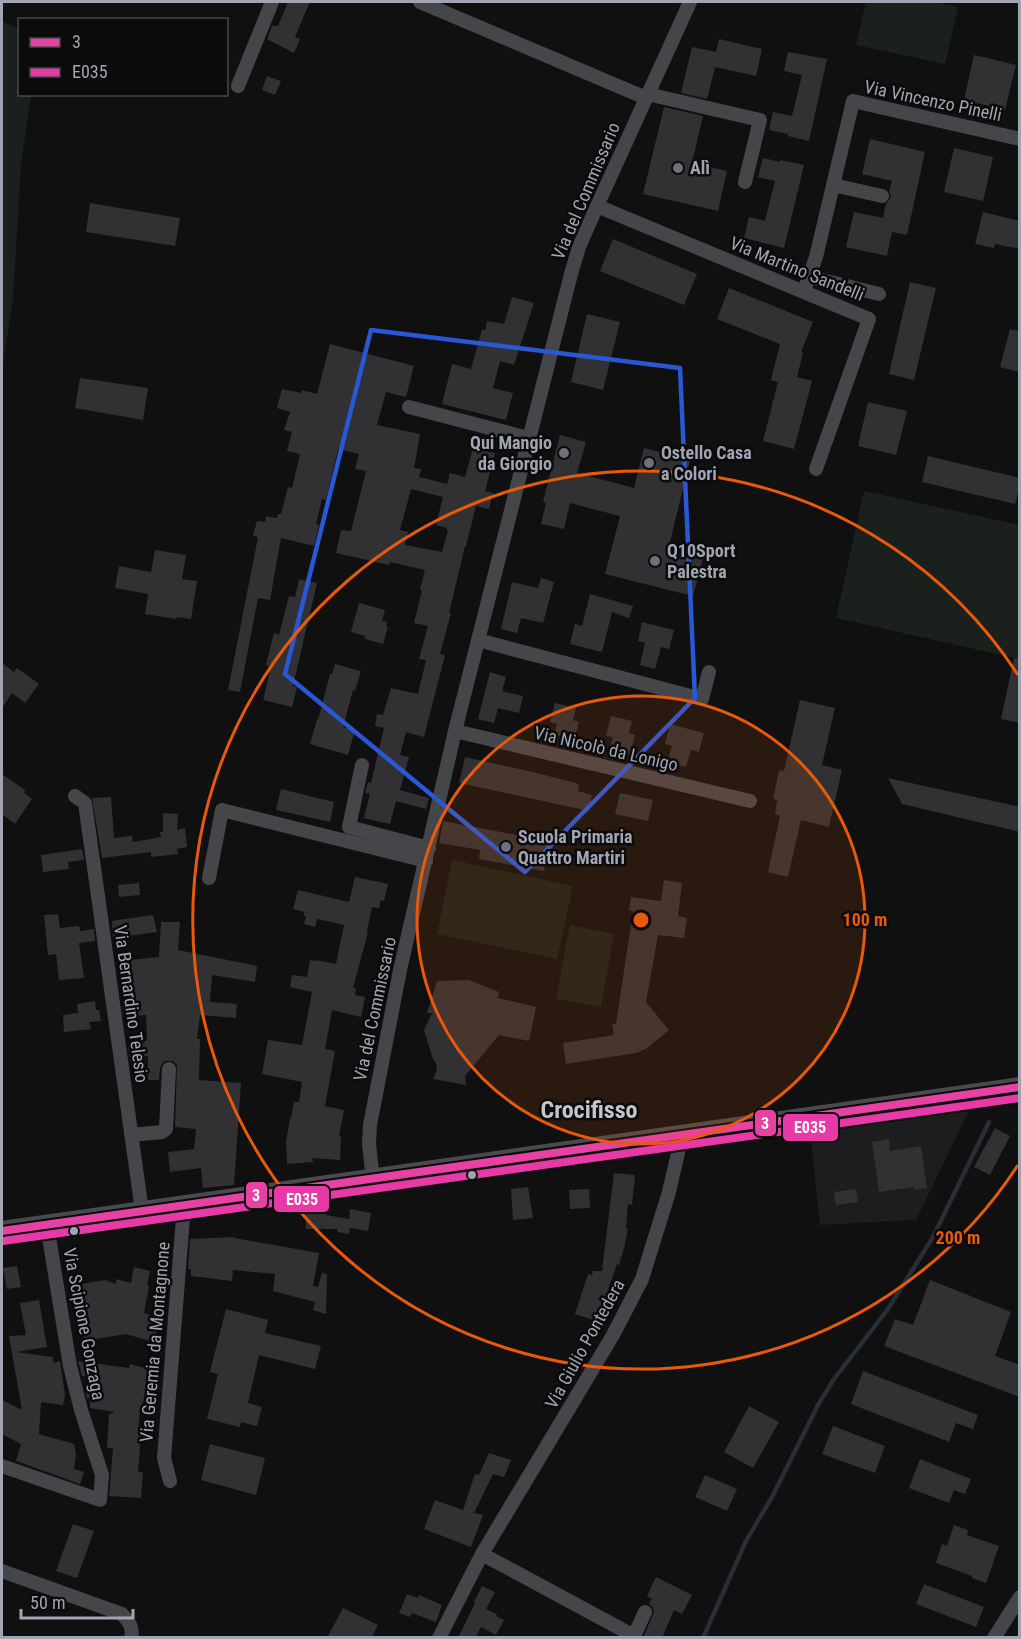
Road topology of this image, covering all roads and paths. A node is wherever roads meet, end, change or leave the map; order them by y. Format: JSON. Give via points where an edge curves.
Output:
{"nodes":[{"id":1,"x":272,"y":2,"type":"edge"},
{"id":2,"x":420,"y":2,"type":"edge"},
{"id":3,"x":690,"y":2,"type":"edge"},
{"id":4,"x":238,"y":86,"type":"dead end"},
{"id":5,"x":647,"y":96,"type":"junction"},
{"id":6,"x":1020,"y":139,"type":"edge"},
{"id":7,"x":745,"y":182,"type":"dead end"},
{"id":8,"x":833,"y":185,"type":"junction"},
{"id":9,"x":882,"y":196,"type":"dead end"},
{"id":10,"x":597,"y":206,"type":"junction"},
{"id":11,"x":810,"y":277,"type":"junction"},
{"id":12,"x":804,"y":291,"type":"junction"},
{"id":13,"x":879,"y":294,"type":"dead end"},
{"id":14,"x":409,"y":407,"type":"dead end"},
{"id":15,"x":528,"y":438,"type":"junction"},
{"id":16,"x":816,"y":469,"type":"dead end"},
{"id":17,"x":478,"y":640,"type":"junction"},
{"id":18,"x":709,"y":672,"type":"dead end"},
{"id":19,"x":455,"y":731,"type":"junction"},
{"id":20,"x":362,"y":765,"type":"dead end"},
{"id":21,"x":80,"y":800,"type":"dead end"},
{"id":22,"x":750,"y":801,"type":"dead end"},
{"id":23,"x":427,"y":855,"type":"junction"},
{"id":24,"x":209,"y":878,"type":"dead end"},
{"id":25,"x":169,"y":1069,"type":"dead end"},
{"id":26,"x":1020,"y":1087,"type":"edge"},
{"id":27,"x":678,"y":1135,"type":"junction"},
{"id":28,"x":131,"y":1136,"type":"junction"},
{"id":29,"x":373,"y":1179,"type":"junction"},
{"id":30,"x":184,"y":1205,"type":"junction"},
{"id":31,"x":142,"y":1211,"type":"junction"},
{"id":32,"x":47,"y":1225,"type":"junction"},
{"id":33,"x":2,"y":1231,"type":"edge"},
{"id":34,"x":2,"y":1466,"type":"edge"},
{"id":35,"x":170,"y":1481,"type":"dead end"},
{"id":36,"x":482,"y":1554,"type":"junction"},
{"id":37,"x":2,"y":1570,"type":"edge"},
{"id":38,"x":1020,"y":1597,"type":"edge"},
{"id":39,"x":645,"y":1612,"type":"dead end"},
{"id":40,"x":132,"y":1638,"type":"edge"},
{"id":41,"x":439,"y":1638,"type":"edge"},
{"id":42,"x":994,"y":1638,"type":"edge"}],
"edges":[{"from":1,"to":4,"type":"street"},
{"from":2,"to":5,"type":"street"},
{"from":3,"to":5,"type":"street","name":"Via del Commissario"},
{"from":5,"to":7,"type":"street","via":[[760,120]]},
{"from":5,"to":10,"type":"street","name":"Via del Commissario"},
{"from":6,"to":8,"type":"street","name":"Via Vincenzo Pinelli","via":[[853,101]]},
{"from":8,"to":9,"type":"street"},
{"from":8,"to":11,"type":"street","name":"Via Vincenzo Pinelli"},
{"from":10,"to":12,"type":"street","name":"Via Martino Sandelli"},
{"from":10,"to":15,"type":"street","name":"Via del Commissario","via":[[576,256]]},
{"from":11,"to":12,"type":"street","name":"Via Vincenzo Pinelli"},
{"from":11,"to":13,"type":"street"},
{"from":12,"to":16,"type":"street","name":"Via Martino Sandelli","via":[[869,319]]},
{"from":14,"to":15,"type":"street"},
{"from":15,"to":17,"type":"street","name":"Via del Commissario"},
{"from":17,"to":18,"type":"street","via":[[702,699]]},
{"from":17,"to":19,"type":"street","name":"Via del Commissario"},
{"from":19,"to":22,"type":"street","name":"Via Nicolò da Lonigo"},
{"from":19,"to":23,"type":"street","name":"Via del Commissario"},
{"from":20,"to":23,"type":"street","via":[[349,827]]},
{"from":21,"to":28,"type":"street","name":"Via Bernardino Telesio"},
{"from":23,"to":24,"type":"street","via":[[222,810]]},
{"from":23,"to":29,"type":"street","name":"Via del Commissario","via":[[370,1125]]},
{"from":25,"to":28,"type":"street","via":[[166,1129]]},
{"from":26,"to":27,"type":"main road"},
{"from":27,"to":29,"type":"main road"},
{"from":27,"to":36,"type":"street","name":"Via Giulio Pontedera","via":[[669,1192],[642,1279],[613,1335]]},
{"from":28,"to":31,"type":"street","name":"Via Bernardino Telesio"},
{"from":29,"to":30,"type":"main road"},
{"from":30,"to":31,"type":"main road"},
{"from":30,"to":35,"type":"street","name":"Via Geremia da Montagnone","via":[[164,1458]]},
{"from":31,"to":32,"type":"main road"},
{"from":32,"to":33,"type":"main road"},
{"from":32,"to":34,"type":"street","name":"Via Scipione Gonzaga","via":[[70,1366],[102,1475],[100,1500]]},
{"from":36,"to":39,"type":"street","via":[[634,1636]]},
{"from":36,"to":41,"type":"street","name":"Via Giulio Pontedera"},
{"from":37,"to":40,"type":"street","via":[[122,1614],[130,1624]]},
{"from":38,"to":42,"type":"street"}]}
